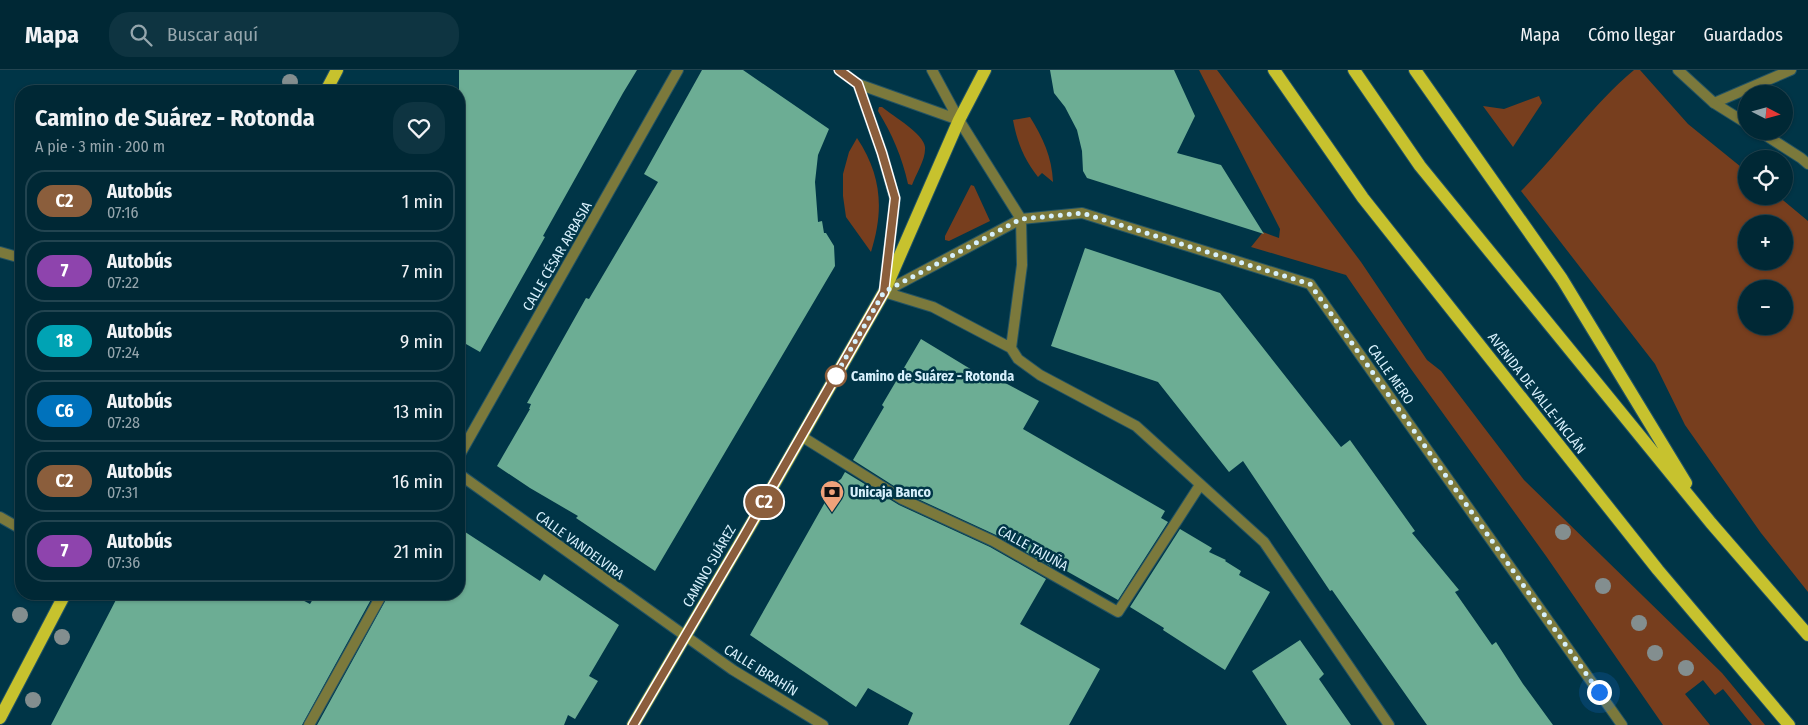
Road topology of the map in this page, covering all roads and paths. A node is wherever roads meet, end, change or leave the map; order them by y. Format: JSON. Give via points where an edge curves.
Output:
{"nodes":[{"id":1,"x":337,"y":70,"type":"edge"},
{"id":2,"x":678,"y":70,"type":"edge"},
{"id":3,"x":839,"y":70,"type":"edge"},
{"id":4,"x":932,"y":70,"type":"edge"},
{"id":5,"x":985,"y":70,"type":"edge"},
{"id":6,"x":1274,"y":70,"type":"edge"},
{"id":7,"x":1354,"y":70,"type":"edge"},
{"id":8,"x":1415,"y":70,"type":"edge"},
{"id":9,"x":1426,"y":70,"type":"edge"},
{"id":10,"x":1678,"y":70,"type":"edge"},
{"id":11,"x":1791,"y":70,"type":"edge"},
{"id":12,"x":858,"y":84,"type":"junction"},
{"id":13,"x":329,"y":85,"type":"edge"},
{"id":14,"x":1714,"y":103,"type":"junction"},
{"id":15,"x":1738,"y":119,"type":"edge"},
{"id":16,"x":959,"y":120,"type":"junction"},
{"id":17,"x":1455,"y":128,"type":"junction"},
{"id":18,"x":1773,"y":140,"type":"edge"},
{"id":19,"x":1808,"y":164,"type":"edge"},
{"id":20,"x":1021,"y":219,"type":"junction"},
{"id":21,"x":0,"y":252,"type":"edge"},
{"id":22,"x":15,"y":256,"type":"edge"},
{"id":23,"x":884,"y":292,"type":"junction"},
{"id":24,"x":1011,"y":348,"type":"junction"},
{"id":25,"x":801,"y":436,"type":"junction"},
{"id":26,"x":465,"y":445,"type":"edge"},
{"id":27,"x":465,"y":478,"type":"edge"},
{"id":28,"x":1200,"y":485,"type":"junction"},
{"id":29,"x":0,"y":518,"type":"edge"},
{"id":30,"x":1711,"y":523,"type":"junction"},
{"id":31,"x":15,"y":526,"type":"edge"},
{"id":32,"x":62,"y":600,"type":"edge"},
{"id":33,"x":379,"y":600,"type":"edge"},
{"id":34,"x":1808,"y":635,"type":"edge"},
{"id":35,"x":685,"y":637,"type":"junction"},
{"id":36,"x":0,"y":718,"type":"edge"},
{"id":37,"x":309,"y":725,"type":"edge"},
{"id":38,"x":633,"y":725,"type":"edge"},
{"id":39,"x":823,"y":725,"type":"edge"},
{"id":40,"x":1389,"y":725,"type":"edge"},
{"id":41,"x":1622,"y":725,"type":"edge"},
{"id":42,"x":1789,"y":725,"type":"edge"}],
"edges":[{"from":1,"to":13,"type":"main road"},
{"from":2,"to":26,"type":"street","name":"CALLE CÉSAR ARBASIA"},
{"from":3,"to":12,"type":"street"},
{"from":4,"to":16,"type":"street"},
{"from":5,"to":16,"type":"main road","name":"CAMINO SUÁREZ"},
{"from":6,"to":42,"type":"main road","name":"AVENIDA DE VALLE-INCLÁN","via":[[1363,198],[1658,570]]},
{"from":7,"to":30,"type":"main road","via":[[1420,166]]},
{"from":8,"to":17,"type":"main road"},
{"from":9,"to":17,"type":"main road"},
{"from":10,"to":14,"type":"street"},
{"from":11,"to":14,"type":"street"},
{"from":12,"to":16,"type":"street"},
{"from":12,"to":23,"type":"street","via":[[895,198]]},
{"from":14,"to":15,"type":"street"},
{"from":16,"to":20,"type":"street"},
{"from":16,"to":23,"type":"main road","name":"CAMINO SUÁREZ"},
{"from":17,"to":30,"type":"main road","via":[[1562,279]]},
{"from":18,"to":19,"type":"street"},
{"from":20,"to":23,"type":"street"},
{"from":20,"to":24,"type":"street","via":[[1022,265]]},
{"from":20,"to":41,"type":"street","name":"CALLE MERO","via":[[1082,213],[1310,284]]},
{"from":21,"to":22,"type":"street"},
{"from":23,"to":24,"type":"street","via":[[933,307]]},
{"from":23,"to":25,"type":"main road","name":"CAMINO SUÁREZ"},
{"from":24,"to":28,"type":"street","via":[[1018,359],[1040,375],[1136,426]]},
{"from":25,"to":28,"type":"street","name":"CALLE TAJUÑA","via":[[902,498],[993,541],[1118,612]]},
{"from":25,"to":35,"type":"main road","name":"CAMINO SUÁREZ"},
{"from":27,"to":35,"type":"street","name":"CALLE VANDELVIRA"},
{"from":28,"to":40,"type":"street","via":[[1264,542]]},
{"from":29,"to":31,"type":"street"},
{"from":30,"to":34,"type":"main road"},
{"from":32,"to":36,"type":"main road"},
{"from":33,"to":37,"type":"street"},
{"from":35,"to":38,"type":"main road","name":"CAMINO SUÁREZ"},
{"from":35,"to":39,"type":"street","name":"CALLE IBRAHÍN"}]}
